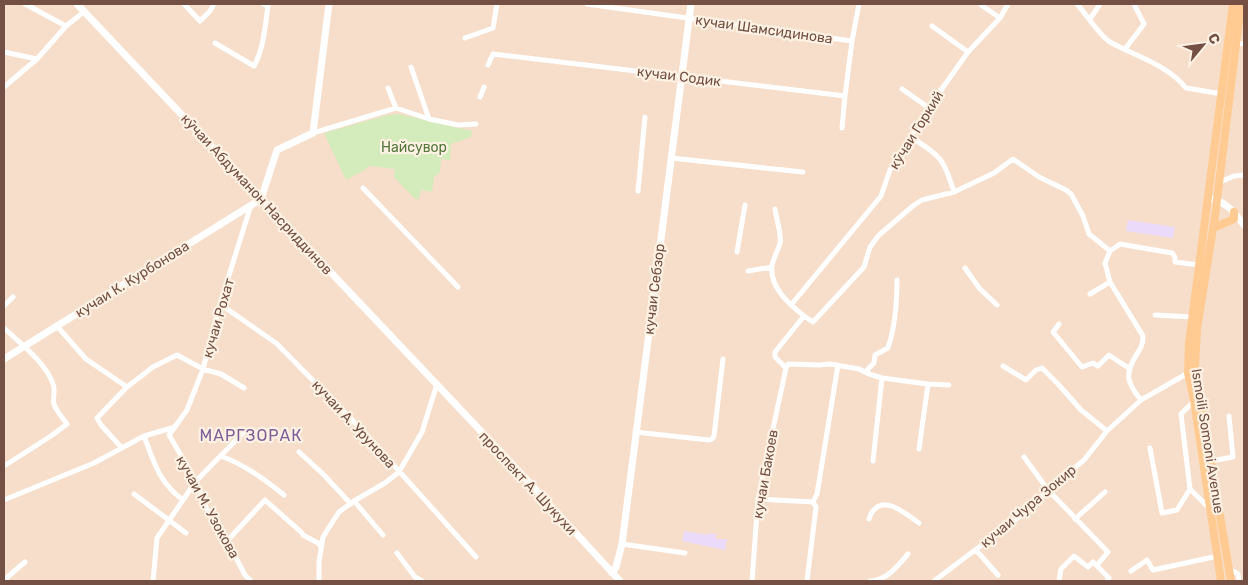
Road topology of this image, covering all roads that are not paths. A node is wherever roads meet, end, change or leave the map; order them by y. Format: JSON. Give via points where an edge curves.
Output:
{"nodes":[{"id":1,"x":25,"y":4,"type":"edge"},
{"id":2,"x":77,"y":4,"type":"edge"},
{"id":3,"x":184,"y":4,"type":"edge"},
{"id":4,"x":214,"y":4,"type":"edge"},
{"id":5,"x":263,"y":4,"type":"edge"},
{"id":6,"x":329,"y":4,"type":"edge"},
{"id":7,"x":497,"y":4,"type":"edge"},
{"id":8,"x":587,"y":4,"type":"edge"},
{"id":9,"x":691,"y":4,"type":"edge"},
{"id":10,"x":859,"y":4,"type":"edge"},
{"id":11,"x":1008,"y":4,"type":"edge"},
{"id":12,"x":1077,"y":4,"type":"edge"},
{"id":13,"x":1100,"y":4,"type":"edge"},
{"id":14,"x":1134,"y":4,"type":"edge"},
{"id":15,"x":1233,"y":4,"type":"edge"},
{"id":16,"x":1241,"y":4,"type":"edge"},
{"id":17,"x":981,"y":5,"type":"dead end"},
{"id":18,"x":85,"y":11,"type":"junction"},
{"id":19,"x":689,"y":18,"type":"junction"},
{"id":20,"x":1000,"y":18,"type":"junction"},
{"id":21,"x":1090,"y":19,"type":"junction"},
{"id":22,"x":66,"y":26,"type":"junction"},
{"id":23,"x":932,"y":26,"type":"dead end"},
{"id":24,"x":465,"y":38,"type":"dead end"},
{"id":25,"x":852,"y":41,"type":"junction"},
{"id":26,"x":215,"y":43,"type":"dead end"},
{"id":27,"x":1240,"y":44,"type":"edge"},
{"id":28,"x":1125,"y":48,"type":"junction"},
{"id":29,"x":4,"y":52,"type":"edge"},
{"id":30,"x":968,"y":52,"type":"junction"},
{"id":31,"x":38,"y":59,"type":"junction"},
{"id":32,"x":488,"y":64,"type":"dead end"},
{"id":33,"x":410,"y":67,"type":"dead end"},
{"id":34,"x":681,"y":76,"type":"junction"},
{"id":35,"x":4,"y":87,"type":"edge"},
{"id":36,"x":484,"y":87,"type":"dead end"},
{"id":37,"x":388,"y":88,"type":"dead end"},
{"id":38,"x":902,"y":89,"type":"dead end"},
{"id":39,"x":1222,"y":94,"type":"junction"},
{"id":40,"x":845,"y":96,"type":"junction"},
{"id":41,"x":480,"y":97,"type":"dead end"},
{"id":42,"x":396,"y":108,"type":"junction"},
{"id":43,"x":929,"y":108,"type":"junction"},
{"id":44,"x":645,"y":117,"type":"dead end"},
{"id":45,"x":429,"y":119,"type":"junction"},
{"id":46,"x":476,"y":124,"type":"dead end"},
{"id":47,"x":842,"y":128,"type":"dead end"},
{"id":48,"x":313,"y":133,"type":"junction"},
{"id":49,"x":911,"y":137,"type":"junction"},
{"id":50,"x":671,"y":158,"type":"junction"},
{"id":51,"x":803,"y":172,"type":"dead end"},
{"id":52,"x":1244,"y":175,"type":"edge"},
{"id":53,"x":1219,"y":179,"type":"junction"},
{"id":54,"x":1211,"y":184,"type":"junction"},
{"id":55,"x":363,"y":188,"type":"dead end"},
{"id":56,"x":638,"y":191,"type":"dead end"},
{"id":57,"x":954,"y":192,"type":"junction"},
{"id":58,"x":261,"y":199,"type":"junction"},
{"id":59,"x":1212,"y":199,"type":"junction"},
{"id":60,"x":251,"y":205,"type":"junction"},
{"id":61,"x":745,"y":205,"type":"dead end"},
{"id":62,"x":775,"y":208,"type":"dead end"},
{"id":63,"x":1234,"y":212,"type":"junction"},
{"id":64,"x":1244,"y":224,"type":"edge"},
{"id":65,"x":1213,"y":228,"type":"junction"},
{"id":66,"x":737,"y":252,"type":"dead end"},
{"id":67,"x":1110,"y":252,"type":"junction"},
{"id":68,"x":1199,"y":265,"type":"junction"},
{"id":69,"x":772,"y":267,"type":"junction"},
{"id":70,"x":965,"y":268,"type":"dead end"},
{"id":71,"x":748,"y":271,"type":"dead end"},
{"id":72,"x":897,"y":280,"type":"dead end"},
{"id":73,"x":1110,"y":282,"type":"junction"},
{"id":74,"x":458,"y":287,"type":"dead end"},
{"id":75,"x":1090,"y":294,"type":"dead end"},
{"id":76,"x":13,"y":297,"type":"dead end"},
{"id":77,"x":220,"y":304,"type":"junction"},
{"id":78,"x":791,"y":305,"type":"junction"},
{"id":79,"x":997,"y":305,"type":"dead end"},
{"id":80,"x":4,"y":306,"type":"edge"},
{"id":81,"x":1155,"y":315,"type":"dead end"},
{"id":82,"x":804,"y":316,"type":"junction"},
{"id":83,"x":1192,"y":317,"type":"junction"},
{"id":84,"x":1060,"y":324,"type":"dead end"},
{"id":85,"x":56,"y":325,"type":"junction"},
{"id":86,"x":4,"y":328,"type":"edge"},
{"id":87,"x":23,"y":346,"type":"junction"},
{"id":88,"x":4,"y":359,"type":"edge"},
{"id":89,"x":723,"y":359,"type":"dead end"},
{"id":90,"x":838,"y":365,"type":"junction"},
{"id":91,"x":1003,"y":366,"type":"dead end"},
{"id":92,"x":786,"y":368,"type":"junction"},
{"id":93,"x":203,"y":369,"type":"junction"},
{"id":94,"x":1130,"y":369,"type":"junction"},
{"id":95,"x":865,"y":372,"type":"junction"},
{"id":96,"x":1188,"y":372,"type":"junction"},
{"id":97,"x":882,"y":378,"type":"junction"},
{"id":98,"x":437,"y":384,"type":"junction"},
{"id":99,"x":928,"y":384,"type":"junction"},
{"id":100,"x":949,"y":385,"type":"dead end"},
{"id":101,"x":127,"y":387,"type":"junction"},
{"id":102,"x":244,"y":388,"type":"dead end"},
{"id":103,"x":1141,"y":400,"type":"junction"},
{"id":104,"x":1194,"y":401,"type":"junction"},
{"id":105,"x":1229,"y":416,"type":"dead end"},
{"id":106,"x":174,"y":429,"type":"junction"},
{"id":107,"x":1107,"y":431,"type":"junction"},
{"id":108,"x":635,"y":432,"type":"junction"},
{"id":109,"x":243,"y":433,"type":"dead end"},
{"id":110,"x":144,"y":436,"type":"junction"},
{"id":111,"x":122,"y":448,"type":"junction"},
{"id":112,"x":1150,"y":448,"type":"dead end"},
{"id":113,"x":919,"y":449,"type":"dead end"},
{"id":114,"x":299,"y":452,"type":"dead end"},
{"id":115,"x":221,"y":456,"type":"junction"},
{"id":116,"x":1024,"y":456,"type":"dead end"},
{"id":117,"x":873,"y":461,"type":"dead end"},
{"id":118,"x":1211,"y":461,"type":"junction"},
{"id":119,"x":4,"y":466,"type":"edge"},
{"id":120,"x":400,"y":472,"type":"junction"},
{"id":121,"x":196,"y":481,"type":"junction"},
{"id":122,"x":1190,"y":489,"type":"junction"},
{"id":123,"x":1048,"y":490,"type":"junction"},
{"id":124,"x":1105,"y":492,"type":"dead end"},
{"id":125,"x":134,"y":494,"type":"dead end"},
{"id":126,"x":284,"y":496,"type":"dead end"},
{"id":127,"x":4,"y":500,"type":"edge"},
{"id":128,"x":183,"y":500,"type":"junction"},
{"id":129,"x":758,"y":500,"type":"junction"},
{"id":130,"x":813,"y":502,"type":"junction"},
{"id":131,"x":352,"y":503,"type":"junction"},
{"id":132,"x":1211,"y":510,"type":"junction"},
{"id":133,"x":868,"y":519,"type":"dead end"},
{"id":134,"x":1075,"y":519,"type":"junction"},
{"id":135,"x":169,"y":521,"type":"junction"},
{"id":136,"x":919,"y":523,"type":"dead end"},
{"id":137,"x":186,"y":533,"type":"dead end"},
{"id":138,"x":383,"y":535,"type":"dead end"},
{"id":139,"x":226,"y":541,"type":"junction"},
{"id":140,"x":622,"y":544,"type":"junction"},
{"id":141,"x":321,"y":547,"type":"junction"},
{"id":142,"x":976,"y":550,"type":"junction"},
{"id":143,"x":396,"y":553,"type":"dead end"},
{"id":144,"x":685,"y":553,"type":"dead end"},
{"id":145,"x":908,"y":554,"type":"dead end"},
{"id":146,"x":1218,"y":556,"type":"junction"},
{"id":147,"x":476,"y":557,"type":"dead end"},
{"id":148,"x":24,"y":562,"type":"dead end"},
{"id":149,"x":1095,"y":563,"type":"junction"},
{"id":150,"x":1229,"y":569,"type":"junction"},
{"id":151,"x":1131,"y":571,"type":"dead end"},
{"id":152,"x":612,"y":573,"type":"junction"},
{"id":153,"x":998,"y":576,"type":"dead end"},
{"id":154,"x":4,"y":580,"type":"edge"},
{"id":155,"x":153,"y":581,"type":"edge"},
{"id":156,"x":252,"y":581,"type":"edge"},
{"id":157,"x":319,"y":581,"type":"edge"},
{"id":158,"x":422,"y":581,"type":"edge"},
{"id":159,"x":620,"y":581,"type":"edge"},
{"id":160,"x":752,"y":581,"type":"edge"},
{"id":161,"x":807,"y":581,"type":"edge"},
{"id":162,"x":870,"y":581,"type":"edge"},
{"id":163,"x":934,"y":581,"type":"edge"},
{"id":164,"x":1059,"y":581,"type":"edge"},
{"id":165,"x":1107,"y":581,"type":"edge"},
{"id":166,"x":1221,"y":581,"type":"edge"},
{"id":167,"x":1230,"y":581,"type":"edge"},
{"id":168,"x":1239,"y":581,"type":"edge"}],
"edges":[{"from":1,"to":22,"type":"street"},
{"from":2,"to":18,"type":"main road","name":"кӯчаи Абдуманон Насриддинов"},
{"from":3,"to":4,"type":"street","via":[[200,21]]},
{"from":5,"to":26,"type":"street","via":[[268,6],[260,55],[254,66]]},
{"from":6,"to":48,"type":"main road"},
{"from":7,"to":24,"type":"street","via":[[493,28]]},
{"from":8,"to":19,"type":"street","name":"кучаи Шамсидинова"},
{"from":9,"to":19,"type":"main road","name":"кучаи Себзор"},
{"from":10,"to":25,"type":"street"},
{"from":11,"to":20,"type":"street","name":"кӯчаи Горкий"},
{"from":12,"to":21,"type":"street"},
{"from":13,"to":21,"type":"street"},
{"from":14,"to":28,"type":"street","via":[[1144,24]]},
{"from":15,"to":39,"type":"main road"},
{"from":16,"to":27,"type":"main road","name":"Ismoili Somoni Avenue"},
{"from":17,"to":20,"type":"street"},
{"from":18,"to":22,"type":"street"},
{"from":18,"to":58,"type":"main road","name":"кӯчаи Абдуманон Насриддинов"},
{"from":19,"to":25,"type":"street","name":"кучаи Шамсидинова"},
{"from":19,"to":34,"type":"main road","name":"кучаи Себзор"},
{"from":20,"to":30,"type":"street","name":"кӯчаи Горкий"},
{"from":21,"to":28,"type":"street","via":[[1108,41]]},
{"from":22,"to":31,"type":"street"},
{"from":23,"to":30,"type":"street"},
{"from":25,"to":40,"type":"street"},
{"from":27,"to":53,"type":"main road","name":"Ismoili Somoni Avenue"},
{"from":28,"to":39,"type":"street","via":[[1177,77],[1186,88]]},
{"from":29,"to":31,"type":"street"},
{"from":30,"to":43,"type":"street","name":"кӯчаи Горкий"},
{"from":31,"to":35,"type":"street"},
{"from":32,"to":34,"type":"street","name":"кучаи Содик","via":[[493,54]]},
{"from":33,"to":45,"type":"street"},
{"from":34,"to":40,"type":"street","name":"кучаи Содик"},
{"from":34,"to":50,"type":"main road","name":"кучаи Себзор"},
{"from":36,"to":41,"type":"street"},
{"from":37,"to":42,"type":"street"},
{"from":38,"to":43,"type":"street"},
{"from":39,"to":54,"type":"main road"},
{"from":40,"to":47,"type":"street"},
{"from":42,"to":45,"type":"street"},
{"from":42,"to":48,"type":"street"},
{"from":43,"to":49,"type":"street","name":"кӯчаи Горкий"},
{"from":44,"to":56,"type":"street"},
{"from":45,"to":46,"type":"street","via":[[458,125]]},
{"from":48,"to":58,"type":"main road","via":[[277,150]]},
{"from":49,"to":57,"type":"street","via":[[939,156]]},
{"from":49,"to":78,"type":"street","name":"кӯчаи Горкий","via":[[890,170],[881,196]]},
{"from":50,"to":51,"type":"street"},
{"from":50,"to":108,"type":"main road","name":"кучаи Себзор"},
{"from":52,"to":53,"type":"street"},
{"from":53,"to":54,"type":"street"},
{"from":53,"to":59,"type":"main road","name":"Ismoili Somoni Avenue"},
{"from":54,"to":59,"type":"main road"},
{"from":55,"to":74,"type":"street"},
{"from":57,"to":67,"type":"street","via":[[1013,159],[1071,194],[1089,234]]},
{"from":57,"to":82,"type":"street","via":[[914,205],[879,235],[870,247],[864,267],[813,322]]},
{"from":58,"to":60,"type":"main road","name":"кучаи К. Курбонова"},
{"from":58,"to":98,"type":"main road","name":"кӯчаи Абдуманон Насриддинов"},
{"from":59,"to":63,"type":"main road"},
{"from":59,"to":65,"type":"main road","name":"Ismoili Somoni Avenue"},
{"from":59,"to":68,"type":"main road","name":"Ismoili Somoni Avenue"},
{"from":60,"to":77,"type":"street","name":"кучаи Рохат"},
{"from":60,"to":85,"type":"main road","name":"кучаи К. Курбонова"},
{"from":61,"to":66,"type":"street"},
{"from":62,"to":69,"type":"street","via":[[781,242]]},
{"from":63,"to":64,"type":"main road"},
{"from":63,"to":65,"type":"main road","via":[[1232,220]]},
{"from":65,"to":118,"type":"main road","name":"Ismoili Somoni Avenue","via":[[1197,329],[1196,367]]},
{"from":67,"to":68,"type":"street","via":[[1120,244],[1172,254],[1176,257],[1175,262]]},
{"from":67,"to":73,"type":"street","via":[[1105,263]]},
{"from":68,"to":83,"type":"main road","name":"Ismoili Somoni Avenue"},
{"from":69,"to":71,"type":"street"},
{"from":69,"to":78,"type":"street","via":[[775,282]]},
{"from":70,"to":79,"type":"street"},
{"from":72,"to":95,"type":"street","via":[[888,348],[875,355],[874,363]]},
{"from":73,"to":75,"type":"street"},
{"from":73,"to":94,"type":"street","via":[[1143,336],[1143,344]]},
{"from":76,"to":80,"type":"street"},
{"from":77,"to":93,"type":"street","name":"кучаи Рохат"},
{"from":77,"to":120,"type":"street","name":"кучаи А. Урунова","via":[[276,343]]},
{"from":78,"to":82,"type":"street"},
{"from":81,"to":83,"type":"street"},
{"from":82,"to":92,"type":"street","via":[[775,352],[775,357]]},
{"from":83,"to":96,"type":"main road","name":"Ismoili Somoni Avenue"},
{"from":84,"to":94,"type":"street","via":[[1053,332],[1082,367],[1093,363],[1098,366],[1109,355]]},
{"from":85,"to":87,"type":"main road","name":"кучаи К. Курбонова"},
{"from":85,"to":101,"type":"street","via":[[86,359]]},
{"from":86,"to":87,"type":"street"},
{"from":87,"to":88,"type":"main road","name":"кучаи К. Курбонова"},
{"from":87,"to":119,"type":"street","via":[[54,385],[53,403],[67,424]]},
{"from":89,"to":108,"type":"street","via":[[712,439]]},
{"from":90,"to":92,"type":"street","via":[[788,364]]},
{"from":90,"to":95,"type":"street"},
{"from":90,"to":130,"type":"street"},
{"from":91,"to":107,"type":"street","via":[[1026,380],[1042,368],[1081,410]]},
{"from":92,"to":129,"type":"street","name":"кучаи Бакоев"},
{"from":93,"to":101,"type":"street","via":[[177,355],[153,367]]},
{"from":93,"to":102,"type":"street","via":[[221,374]]},
{"from":93,"to":106,"type":"street","name":"кучаи Рохат","via":[[188,410]]},
{"from":94,"to":103,"type":"street","via":[[1128,378]]},
{"from":95,"to":97,"type":"street"},
{"from":96,"to":103,"type":"street","name":"кучаи Чура Зокир"},
{"from":96,"to":104,"type":"main road","name":"Ismoili Somoni Avenue"},
{"from":97,"to":99,"type":"street"},
{"from":97,"to":117,"type":"street"},
{"from":98,"to":120,"type":"street","via":[[422,432]]},
{"from":98,"to":152,"type":"main road","name":"проспект А. Шукухи"},
{"from":99,"to":100,"type":"street"},
{"from":99,"to":113,"type":"street"},
{"from":101,"to":111,"type":"street","via":[[97,418]]},
{"from":103,"to":107,"type":"street","name":"кучаи Чура Зокир"},
{"from":104,"to":122,"type":"street","via":[[1181,414]]},
{"from":104,"to":132,"type":"main road","name":"Ismoili Somoni Avenue"},
{"from":105,"to":118,"type":"street","via":[[1234,457]]},
{"from":106,"to":110,"type":"street"},
{"from":106,"to":121,"type":"street","name":"кучаи М. Узокова","via":[[169,435]]},
{"from":107,"to":123,"type":"street","name":"кучаи Чура Зокир","via":[[1084,460]]},
{"from":108,"to":140,"type":"main road","name":"кучаи Себзор"},
{"from":109,"to":115,"type":"street"},
{"from":110,"to":111,"type":"street"},
{"from":110,"to":128,"type":"street","via":[[157,472],[171,491]]},
{"from":111,"to":127,"type":"street"},
{"from":112,"to":122,"type":"street","via":[[1162,513],[1177,510]]},
{"from":114,"to":131,"type":"street"},
{"from":115,"to":121,"type":"street"},
{"from":115,"to":126,"type":"street","via":[[264,479]]},
{"from":116,"to":123,"type":"street"},
{"from":118,"to":150,"type":"main road","name":"Ismoili Somoni Avenue"},
{"from":120,"to":131,"type":"street"},
{"from":120,"to":147,"type":"street","name":"кучаи А. Урунова"},
{"from":121,"to":128,"type":"street"},
{"from":121,"to":139,"type":"street","name":"кучаи М. Узокова","via":[[207,510]]},
{"from":122,"to":132,"type":"street"},
{"from":123,"to":134,"type":"street"},
{"from":123,"to":142,"type":"street","name":"кучаи Чура Зокир","via":[[1032,507]]},
{"from":124,"to":134,"type":"street"},
{"from":125,"to":135,"type":"street"},
{"from":128,"to":135,"type":"street"},
{"from":129,"to":130,"type":"street"},
{"from":129,"to":160,"type":"street","name":"кучаи Бакоев"},
{"from":130,"to":161,"type":"street","via":[[816,507]]},
{"from":131,"to":138,"type":"street"},
{"from":131,"to":141,"type":"street","via":[[339,512],[323,537]]},
{"from":132,"to":146,"type":"main road","name":"Ismoili Somoni Avenue"},
{"from":133,"to":136,"type":"street","via":[[874,509],[888,504]]},
{"from":134,"to":149,"type":"street","via":[[1108,552]]},
{"from":135,"to":137,"type":"street"},
{"from":135,"to":155,"type":"street","via":[[157,538]]},
{"from":139,"to":141,"type":"street","via":[[265,500],[303,536]]},
{"from":139,"to":156,"type":"street","name":"кучаи М. Узокова","via":[[245,575]]},
{"from":140,"to":144,"type":"street"},
{"from":140,"to":152,"type":"main road","name":"кучаи Себзор"},
{"from":141,"to":157,"type":"street"},
{"from":142,"to":153,"type":"street"},
{"from":142,"to":163,"type":"street","name":"кучаи Чура Зокир"},
{"from":143,"to":158,"type":"street"},
{"from":145,"to":162,"type":"street","via":[[896,568]]},
{"from":146,"to":151,"type":"street","via":[[1153,570],[1147,560]]},
{"from":146,"to":166,"type":"main road","name":"Ismoili Somoni Avenue"},
{"from":148,"to":154,"type":"street"},
{"from":149,"to":164,"type":"street","via":[[1088,567],[1074,556],[1061,569]]},
{"from":149,"to":165,"type":"street","via":[[1109,578]]},
{"from":150,"to":167,"type":"main road","name":"Ismoili Somoni Avenue"},
{"from":150,"to":168,"type":"street","via":[[1238,574]]},
{"from":152,"to":159,"type":"main road","name":"проспект А. Шукухи"}]}
